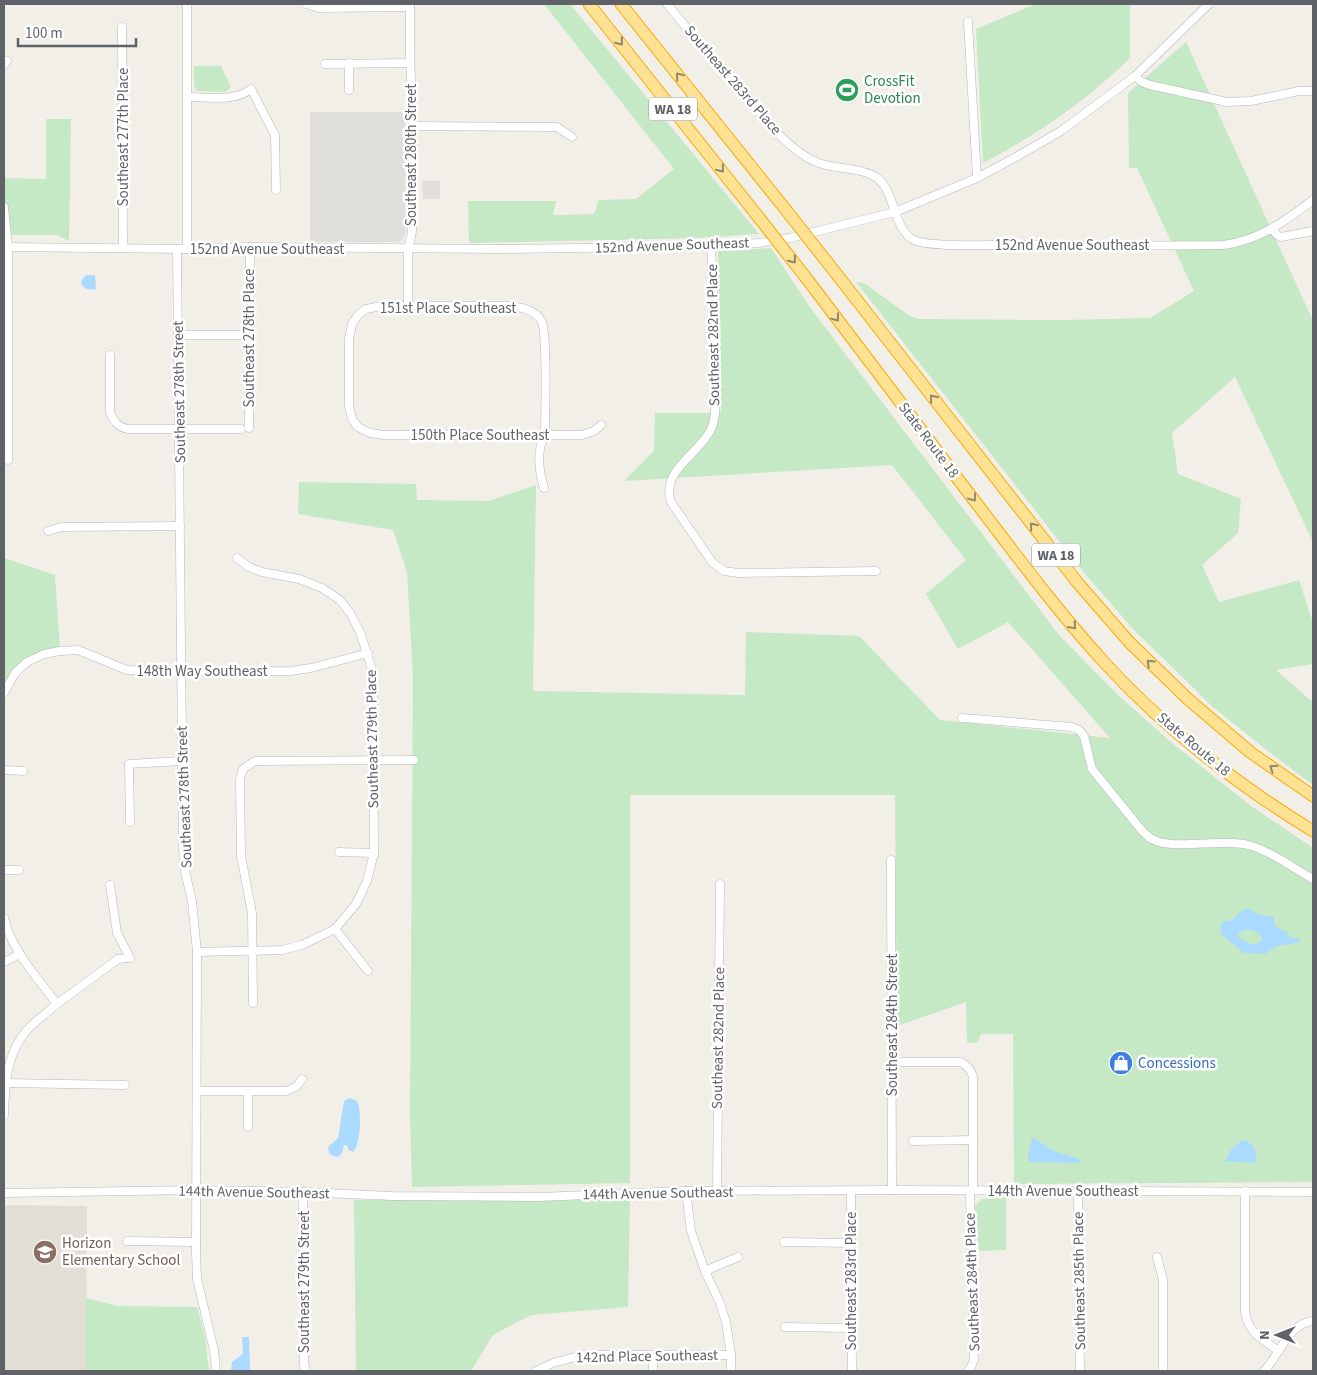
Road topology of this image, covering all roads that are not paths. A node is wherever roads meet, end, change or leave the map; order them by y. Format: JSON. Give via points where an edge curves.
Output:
{"nodes":[{"id":1,"x":187,"y":4,"type":"edge"},
{"id":2,"x":306,"y":4,"type":"edge"},
{"id":3,"x":589,"y":4,"type":"edge"},
{"id":4,"x":621,"y":4,"type":"edge"},
{"id":5,"x":667,"y":4,"type":"edge"},
{"id":6,"x":1208,"y":4,"type":"edge"},
{"id":7,"x":410,"y":5,"type":"edge"},
{"id":8,"x":968,"y":22,"type":"dead end"},
{"id":9,"x":122,"y":27,"type":"dead end"},
{"id":10,"x":410,"y":63,"type":"junction"},
{"id":11,"x":325,"y":64,"type":"dead end"},
{"id":12,"x":349,"y":64,"type":"junction"},
{"id":13,"x":1135,"y":76,"type":"junction"},
{"id":14,"x":349,"y":90,"type":"dead end"},
{"id":15,"x":1313,"y":91,"type":"edge"},
{"id":16,"x":188,"y":97,"type":"junction"},
{"id":17,"x":414,"y":126,"type":"junction"},
{"id":18,"x":572,"y":137,"type":"dead end"},
{"id":19,"x":977,"y":178,"type":"junction"},
{"id":20,"x":276,"y":190,"type":"dead end"},
{"id":21,"x":1313,"y":200,"type":"edge"},
{"id":22,"x":4,"y":207,"type":"edge"},
{"id":23,"x":895,"y":212,"type":"junction"},
{"id":24,"x":1272,"y":229,"type":"junction"},
{"id":25,"x":1313,"y":231,"type":"edge"},
{"id":26,"x":711,"y":246,"type":"junction"},
{"id":27,"x":6,"y":247,"type":"edge"},
{"id":28,"x":250,"y":247,"type":"junction"},
{"id":29,"x":123,"y":248,"type":"junction"},
{"id":30,"x":177,"y":249,"type":"junction"},
{"id":31,"x":187,"y":249,"type":"junction"},
{"id":32,"x":408,"y":249,"type":"junction"},
{"id":33,"x":408,"y":306,"type":"junction"},
{"id":34,"x":178,"y":335,"type":"junction"},
{"id":35,"x":244,"y":335,"type":"dead end"},
{"id":36,"x":110,"y":355,"type":"dead end"},
{"id":37,"x":601,"y":425,"type":"dead end"},
{"id":38,"x":358,"y":427,"type":"joint"},
{"id":39,"x":179,"y":430,"type":"junction"},
{"id":40,"x":545,"y":435,"type":"junction"},
{"id":41,"x":8,"y":460,"type":"dead end"},
{"id":42,"x":544,"y":488,"type":"dead end"},
{"id":43,"x":180,"y":526,"type":"junction"},
{"id":44,"x":48,"y":531,"type":"dead end"},
{"id":45,"x":237,"y":558,"type":"dead end"},
{"id":46,"x":876,"y":571,"type":"dead end"},
{"id":47,"x":368,"y":654,"type":"junction"},
{"id":48,"x":182,"y":672,"type":"junction"},
{"id":49,"x":4,"y":693,"type":"edge"},
{"id":50,"x":962,"y":718,"type":"dead end"},
{"id":51,"x":375,"y":760,"type":"junction"},
{"id":52,"x":414,"y":760,"type":"dead end"},
{"id":53,"x":181,"y":761,"type":"junction"},
{"id":54,"x":4,"y":770,"type":"edge"},
{"id":55,"x":23,"y":771,"type":"dead end"},
{"id":56,"x":1313,"y":796,"type":"edge"},
{"id":57,"x":130,"y":822,"type":"dead end"},
{"id":58,"x":1313,"y":831,"type":"edge"},
{"id":59,"x":339,"y":852,"type":"dead end"},
{"id":60,"x":374,"y":853,"type":"junction"},
{"id":61,"x":891,"y":860,"type":"dead end"},
{"id":62,"x":4,"y":870,"type":"edge"},
{"id":63,"x":19,"y":870,"type":"dead end"},
{"id":64,"x":1313,"y":879,"type":"edge"},
{"id":65,"x":720,"y":884,"type":"dead end"},
{"id":66,"x":110,"y":886,"type":"dead end"},
{"id":67,"x":4,"y":918,"type":"edge"},
{"id":68,"x":335,"y":929,"type":"junction"},
{"id":69,"x":253,"y":951,"type":"junction"},
{"id":70,"x":197,"y":952,"type":"junction"},
{"id":71,"x":20,"y":954,"type":"junction"},
{"id":72,"x":4,"y":962,"type":"edge"},
{"id":73,"x":368,"y":971,"type":"dead end"},
{"id":74,"x":253,"y":1003,"type":"dead end"},
{"id":75,"x":57,"y":1004,"type":"junction"},
{"id":76,"x":902,"y":1062,"type":"dead end"},
{"id":77,"x":302,"y":1079,"type":"dead end"},
{"id":78,"x":5,"y":1083,"type":"edge"},
{"id":79,"x":125,"y":1085,"type":"dead end"},
{"id":80,"x":248,"y":1091,"type":"junction"},
{"id":81,"x":198,"y":1092,"type":"junction"},
{"id":82,"x":4,"y":1116,"type":"edge"},
{"id":83,"x":248,"y":1127,"type":"dead end"},
{"id":84,"x":973,"y":1140,"type":"junction"},
{"id":85,"x":912,"y":1141,"type":"dead end"},
{"id":86,"x":196,"y":1190,"type":"junction"},
{"id":87,"x":892,"y":1190,"type":"junction"},
{"id":88,"x":972,"y":1190,"type":"junction"},
{"id":89,"x":686,"y":1191,"type":"junction"},
{"id":90,"x":717,"y":1191,"type":"junction"},
{"id":91,"x":851,"y":1191,"type":"junction"},
{"id":92,"x":1078,"y":1191,"type":"junction"},
{"id":93,"x":1245,"y":1191,"type":"junction"},
{"id":94,"x":303,"y":1192,"type":"junction"},
{"id":95,"x":1313,"y":1192,"type":"edge"},
{"id":96,"x":4,"y":1193,"type":"edge"},
{"id":97,"x":127,"y":1241,"type":"dead end"},
{"id":98,"x":196,"y":1242,"type":"junction"},
{"id":99,"x":784,"y":1242,"type":"dead end"},
{"id":100,"x":852,"y":1243,"type":"junction"},
{"id":101,"x":738,"y":1257,"type":"dead end"},
{"id":102,"x":1157,"y":1257,"type":"dead end"},
{"id":103,"x":705,"y":1271,"type":"junction"},
{"id":104,"x":1313,"y":1321,"type":"edge"},
{"id":105,"x":785,"y":1327,"type":"dead end"},
{"id":106,"x":850,"y":1328,"type":"junction"},
{"id":107,"x":1279,"y":1351,"type":"junction"},
{"id":108,"x":731,"y":1355,"type":"junction"},
{"id":109,"x":653,"y":1356,"type":"junction"},
{"id":110,"x":216,"y":1371,"type":"edge"},
{"id":111,"x":306,"y":1371,"type":"edge"},
{"id":112,"x":536,"y":1371,"type":"edge"},
{"id":113,"x":653,"y":1371,"type":"edge"},
{"id":114,"x":731,"y":1371,"type":"edge"},
{"id":115,"x":852,"y":1371,"type":"edge"},
{"id":116,"x":968,"y":1371,"type":"edge"},
{"id":117,"x":1080,"y":1371,"type":"edge"},
{"id":118,"x":1164,"y":1371,"type":"edge"},
{"id":119,"x":1264,"y":1371,"type":"edge"}],
"edges":[{"from":1,"to":16,"type":"street"},
{"from":2,"to":7,"type":"street","via":[[319,8]]},
{"from":3,"to":58,"type":"highway","name":"State Route 18","number":"WA 18","one_way":true,"bridge":true,"via":[[807,279],[1046,596],[1102,661],[1158,715],[1215,763],[1271,805]]},
{"from":56,"to":4,"type":"highway","name":"State Route 18","number":"WA 18","one_way":true,"bridge":true,"via":[[1250,752],[1189,700],[1130,643],[1077,582]]},
{"from":5,"to":23,"type":"street","name":"Southeast 283rd Place","via":[[772,127],[814,161],[864,172],[880,179]]},
{"from":6,"to":13,"type":"street"},
{"from":7,"to":10,"type":"street","name":"Southeast 280th Street"},
{"from":8,"to":19,"type":"street"},
{"from":9,"to":29,"type":"street","name":"Southeast 277th Place"},
{"from":10,"to":12,"type":"street"},
{"from":10,"to":17,"type":"street","name":"Southeast 280th Street"},
{"from":11,"to":12,"type":"street"},
{"from":12,"to":14,"type":"street"},
{"from":13,"to":15,"type":"street","via":[[1150,86],[1227,102]]},
{"from":13,"to":19,"type":"street","via":[[1061,131]]},
{"from":16,"to":20,"type":"street","via":[[236,96],[251,89],[275,135]]},
{"from":16,"to":31,"type":"street"},
{"from":17,"to":18,"type":"street","via":[[558,127]]},
{"from":17,"to":32,"type":"street","name":"Southeast 280th Street","via":[[412,232]]},
{"from":19,"to":23,"type":"street"},
{"from":21,"to":24,"type":"street","name":"152nd Avenue Southeast"},
{"from":22,"to":27,"type":"street"},
{"from":23,"to":24,"type":"street","name":"152nd Avenue Southeast","via":[[906,233],[923,243],[1224,245],[1250,240]]},
{"from":23,"to":26,"type":"street","name":"152nd Avenue Southeast","via":[[790,238]]},
{"from":24,"to":25,"type":"street","via":[[1281,237]]},
{"from":26,"to":32,"type":"street","name":"152nd Avenue Southeast"},
{"from":26,"to":46,"type":"street","name":"Southeast 282nd Place","via":[[715,409],[712,428],[679,466],[672,479],[671,502],[712,562],[724,571]]},
{"from":27,"to":29,"type":"street","name":"152nd Avenue Southeast"},
{"from":27,"to":41,"type":"street"},
{"from":28,"to":31,"type":"street","name":"152nd Avenue Southeast"},
{"from":28,"to":32,"type":"street","name":"152nd Avenue Southeast"},
{"from":28,"to":39,"type":"street","name":"Southeast 278th Place","via":[[245,428]]},
{"from":29,"to":30,"type":"street","name":"152nd Avenue Southeast"},
{"from":30,"to":31,"type":"street","name":"152nd Avenue Southeast"},
{"from":30,"to":34,"type":"street","name":"Southeast 278th Street"},
{"from":32,"to":33,"type":"street","name":"Southeast 280th Street"},
{"from":33,"to":38,"type":"street","name":"151st Place Southeast","via":[[366,309],[352,324],[349,406]]},
{"from":33,"to":40,"type":"street","name":"151st Place Southeast","via":[[510,306],[527,308],[537,316],[542,321],[545,342]]},
{"from":34,"to":35,"type":"street"},
{"from":34,"to":39,"type":"street","name":"Southeast 278th Street"},
{"from":36,"to":39,"type":"street","via":[[110,412],[116,423],[128,429]]},
{"from":37,"to":40,"type":"street","name":"150th Place Southeast","via":[[586,435]]},
{"from":38,"to":40,"type":"street","name":"150th Place Southeast","via":[[384,435]]},
{"from":39,"to":43,"type":"street","name":"Southeast 278th Street"},
{"from":40,"to":42,"type":"street","via":[[540,443]]},
{"from":43,"to":44,"type":"street","via":[[61,527]]},
{"from":43,"to":48,"type":"street","name":"Southeast 278th Street"},
{"from":45,"to":47,"type":"street","name":"Southeast 279th Place","via":[[262,572],[299,579],[322,588],[340,600],[360,632]]},
{"from":47,"to":48,"type":"street","name":"148th Way Southeast","via":[[292,671]]},
{"from":47,"to":51,"type":"street","name":"Southeast 279th Place","via":[[373,673]]},
{"from":48,"to":49,"type":"street","name":"148th Way Southeast","via":[[127,670],[78,650],[60,650],[27,662]]},
{"from":48,"to":53,"type":"street","name":"Southeast 278th Street"},
{"from":50,"to":64,"type":"street","via":[[1079,730],[1084,736],[1092,769],[1152,839],[1248,845]]},
{"from":51,"to":52,"type":"street"},
{"from":51,"to":60,"type":"street","name":"Southeast 279th Place"},
{"from":51,"to":69,"type":"street","via":[[255,761],[243,769],[240,779],[241,856],[249,892]]},
{"from":53,"to":57,"type":"street","via":[[129,764]]},
{"from":53,"to":70,"type":"street","name":"Southeast 278th Street","via":[[185,871],[192,901]]},
{"from":54,"to":55,"type":"street"},
{"from":59,"to":60,"type":"street"},
{"from":60,"to":68,"type":"street","name":"Southeast 279th Place","via":[[367,881],[356,904]]},
{"from":61,"to":87,"type":"street","name":"Southeast 284th Street"},
{"from":62,"to":63,"type":"street"},
{"from":65,"to":90,"type":"street","name":"Southeast 282nd Place"},
{"from":66,"to":75,"type":"street","via":[[117,933],[130,958],[118,959]]},
{"from":67,"to":71,"type":"street","via":[[7,931]]},
{"from":68,"to":69,"type":"street","via":[[302,945],[282,950]]},
{"from":68,"to":73,"type":"street"},
{"from":69,"to":70,"type":"street"},
{"from":69,"to":74,"type":"street"},
{"from":70,"to":81,"type":"street","name":"Southeast 278th Street"},
{"from":71,"to":72,"type":"street"},
{"from":71,"to":75,"type":"street"},
{"from":75,"to":78,"type":"street","via":[[27,1030],[13,1054]]},
{"from":76,"to":84,"type":"street","name":"Southeast 284th Place","via":[[960,1062],[968,1067],[973,1077]]},
{"from":77,"to":80,"type":"street","via":[[287,1091]]},
{"from":78,"to":79,"type":"street"},
{"from":78,"to":82,"type":"street"},
{"from":80,"to":81,"type":"street"},
{"from":80,"to":83,"type":"street"},
{"from":81,"to":86,"type":"street","name":"Southeast 278th Street"},
{"from":84,"to":85,"type":"street"},
{"from":84,"to":88,"type":"street","name":"Southeast 284th Place"},
{"from":86,"to":94,"type":"street","name":"144th Avenue Southeast"},
{"from":86,"to":96,"type":"street","name":"144th Avenue Southeast"},
{"from":86,"to":98,"type":"street","name":"Southeast 278th Street"},
{"from":87,"to":88,"type":"street","name":"144th Avenue Southeast"},
{"from":87,"to":91,"type":"street","name":"144th Avenue Southeast"},
{"from":88,"to":92,"type":"street","name":"144th Avenue Southeast"},
{"from":88,"to":116,"type":"street","name":"Southeast 284th Place","via":[[974,1360]]},
{"from":89,"to":90,"type":"street","name":"144th Avenue Southeast"},
{"from":89,"to":94,"type":"street","name":"144th Avenue Southeast","via":[[538,1196]]},
{"from":89,"to":103,"type":"street","via":[[691,1231]]},
{"from":90,"to":91,"type":"street","name":"144th Avenue Southeast"},
{"from":91,"to":100,"type":"street","name":"Southeast 283rd Place"},
{"from":92,"to":93,"type":"street","name":"144th Avenue Southeast"},
{"from":92,"to":117,"type":"street","name":"Southeast 285th Place"},
{"from":93,"to":95,"type":"street","name":"144th Avenue Southeast"},
{"from":93,"to":107,"type":"street","via":[[1247,1324]]},
{"from":94,"to":111,"type":"street","name":"Southeast 279th Street"},
{"from":97,"to":98,"type":"street"},
{"from":98,"to":110,"type":"street","name":"Southeast 278th Street","via":[[197,1279]]},
{"from":99,"to":100,"type":"street"},
{"from":100,"to":106,"type":"street","name":"Southeast 283rd Place"},
{"from":101,"to":103,"type":"street"},
{"from":102,"to":118,"type":"street","via":[[1163,1280]]},
{"from":103,"to":108,"type":"street","via":[[726,1322]]},
{"from":104,"to":107,"type":"street","via":[[1291,1333]]},
{"from":105,"to":106,"type":"street"},
{"from":106,"to":115,"type":"street","name":"Southeast 283rd Place"},
{"from":107,"to":119,"type":"street"},
{"from":108,"to":109,"type":"street","name":"142nd Place Southeast"},
{"from":108,"to":114,"type":"street"},
{"from":109,"to":112,"type":"street","name":"142nd Place Southeast","via":[[583,1355]]},
{"from":109,"to":113,"type":"street"}]}
